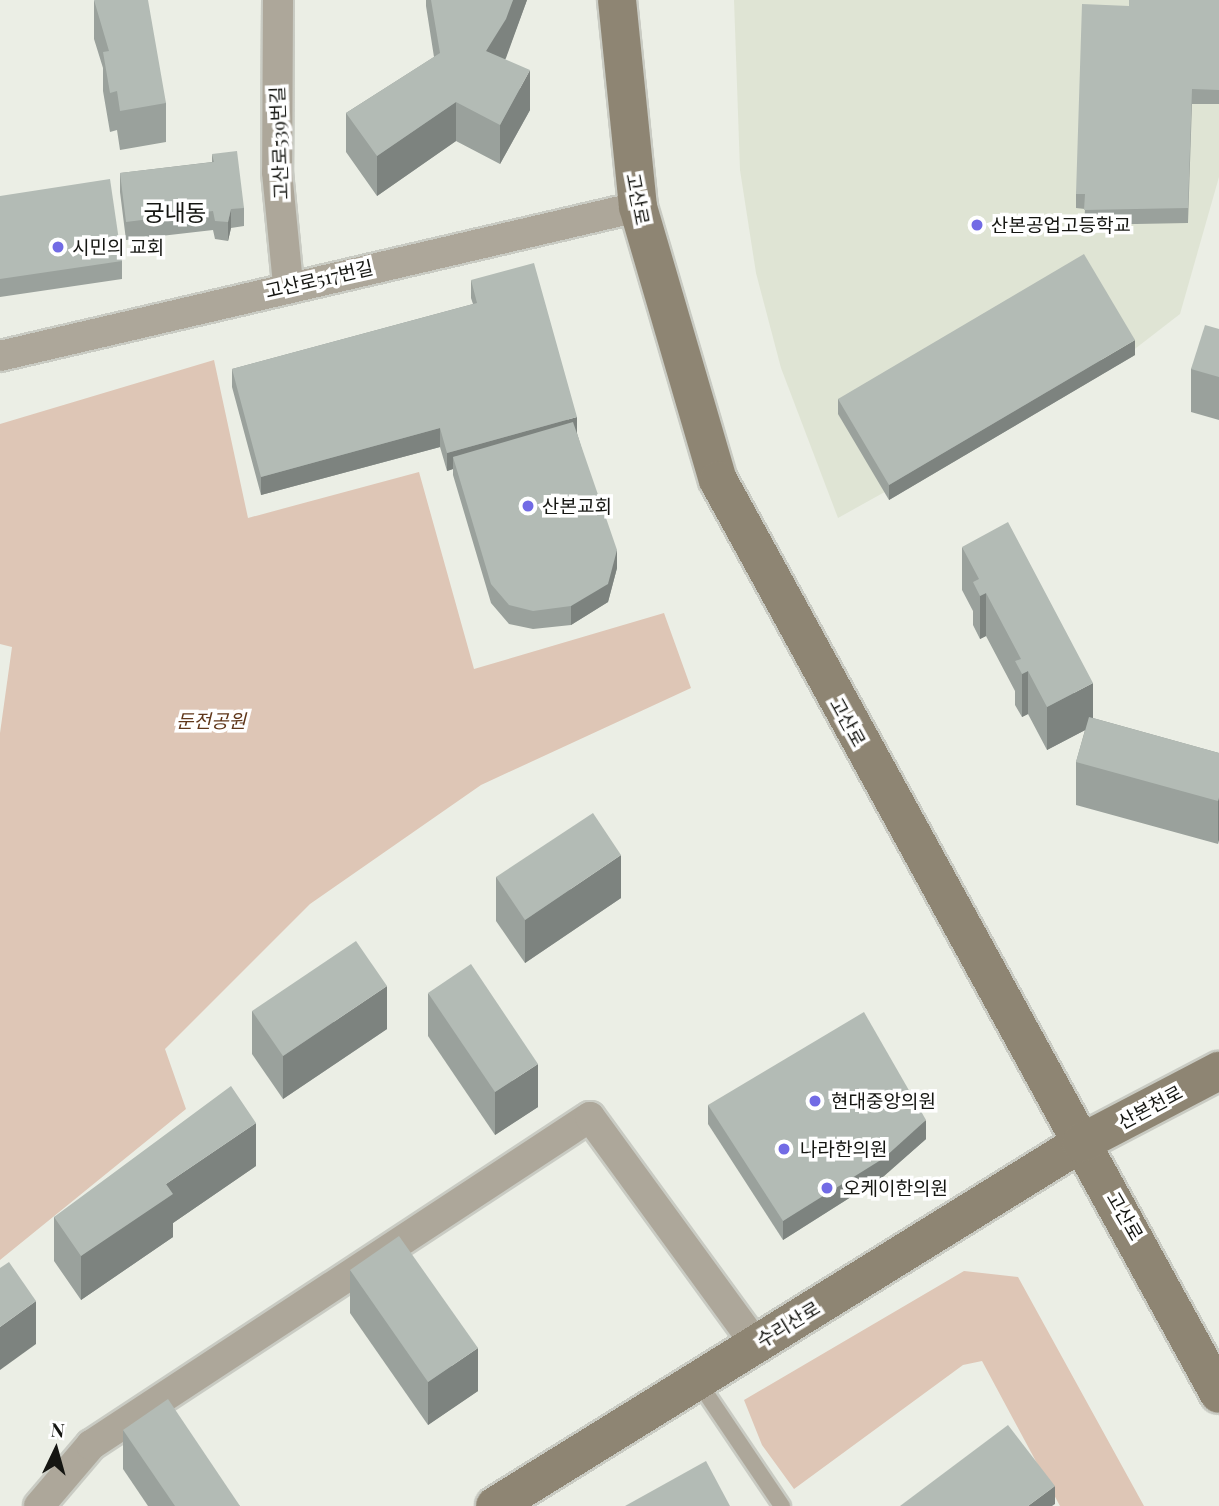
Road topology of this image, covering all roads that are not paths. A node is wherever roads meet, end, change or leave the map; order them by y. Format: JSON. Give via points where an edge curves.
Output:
{"nodes":[{"id":1,"x":278,"y":0,"type":"edge"},
{"id":2,"x":617,"y":0,"type":"edge"},
{"id":3,"x":638,"y":207,"type":"junction"},
{"id":4,"x":288,"y":285,"type":"junction"},
{"id":5,"x":0,"y":356,"type":"edge"},
{"id":6,"x":1219,"y":1071,"type":"edge"},
{"id":7,"x":1081,"y":1143,"type":"junction"},
{"id":8,"x":755,"y":1343,"type":"junction"},
{"id":9,"x":697,"y":1380,"type":"junction"},
{"id":10,"x":1219,"y":1394,"type":"edge"},
{"id":11,"x":39,"y":1506,"type":"edge"},
{"id":12,"x":495,"y":1506,"type":"edge"},
{"id":13,"x":782,"y":1506,"type":"edge"}],
"edges":[{"from":1,"to":4,"type":"street","name":"고산로539번길","via":[[277,172]]},
{"from":2,"to":3,"type":"street","name":"고산로"},
{"from":3,"to":4,"type":"street","name":"고산로517번길"},
{"from":3,"to":7,"type":"street","name":"고산로","via":[[718,480]]},
{"from":4,"to":5,"type":"street","name":"고산로517번길"},
{"from":6,"to":7,"type":"street","name":"산본천로"},
{"from":7,"to":8,"type":"street","name":"수리산로"},
{"from":7,"to":10,"type":"street","name":"고산로","via":[[1133,1227]]},
{"from":8,"to":9,"type":"street","name":"수리산로"},
{"from":8,"to":11,"type":"street","via":[[590,1117],[91,1446]]},
{"from":9,"to":12,"type":"street","name":"수리산로"},
{"from":9,"to":13,"type":"lane"}]}
